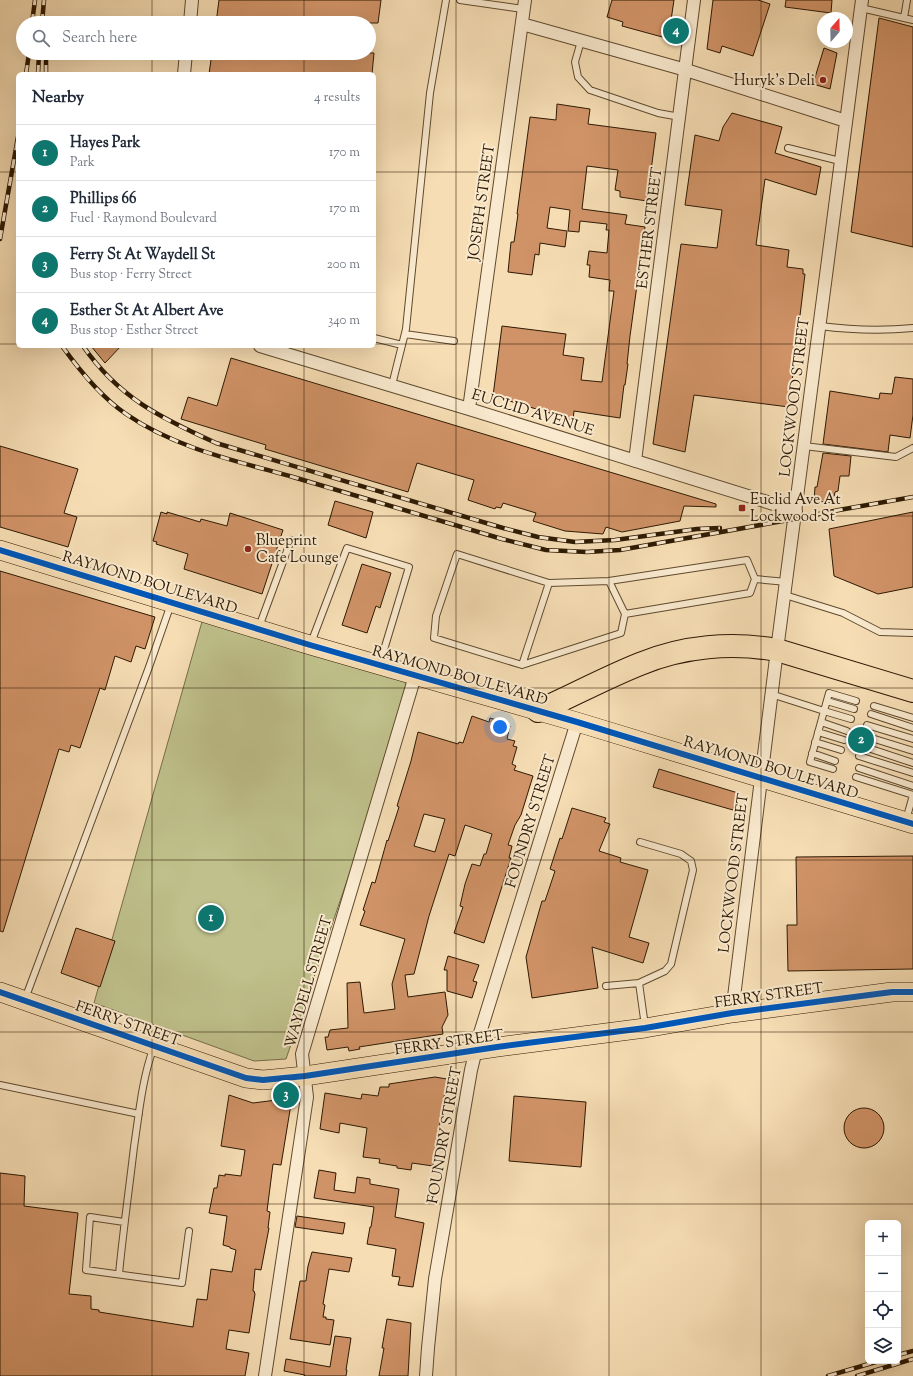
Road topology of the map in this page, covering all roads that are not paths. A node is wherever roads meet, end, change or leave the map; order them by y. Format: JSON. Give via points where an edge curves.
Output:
{"nodes":[{"id":1,"x":192,"y":0,"type":"edge"},
{"id":2,"x":446,"y":0,"type":"edge"},
{"id":3,"x":460,"y":0,"type":"edge"},
{"id":4,"x":694,"y":0,"type":"edge"},
{"id":5,"x":907,"y":0,"type":"edge"},
{"id":6,"x":524,"y":4,"type":"edge"},
{"id":7,"x":862,"y":4,"type":"edge"},
{"id":8,"x":191,"y":16,"type":"edge"},
{"id":9,"x":904,"y":18,"type":"junction"},
{"id":10,"x":913,"y":20,"type":"edge"},
{"id":11,"x":522,"y":24,"type":"junction"},
{"id":12,"x":581,"y":40,"type":"junction"},
{"id":13,"x":185,"y":60,"type":"edge"},
{"id":14,"x":686,"y":70,"type":"junction"},
{"id":15,"x":184,"y":72,"type":"edge"},
{"id":16,"x":680,"y":117,"type":"junction"},
{"id":17,"x":846,"y":121,"type":"junction"},
{"id":18,"x":788,"y":148,"type":"dead end"},
{"id":19,"x":840,"y":161,"type":"junction"},
{"id":20,"x":820,"y":326,"type":"junction"},
{"id":21,"x":913,"y":328,"type":"edge"},
{"id":22,"x":405,"y":334,"type":"junction"},
{"id":23,"x":376,"y":338,"type":"edge"},
{"id":24,"x":454,"y":341,"type":"dead end"},
{"id":25,"x":402,"y":345,"type":"junction"},
{"id":26,"x":267,"y":348,"type":"edge"},
{"id":27,"x":392,"y":385,"type":"junction"},
{"id":28,"x":470,"y":409,"type":"junction"},
{"id":29,"x":804,"y":446,"type":"junction"},
{"id":30,"x":913,"y":448,"type":"edge"},
{"id":31,"x":635,"y":461,"type":"junction"},
{"id":32,"x":796,"y":511,"type":"junction"},
{"id":33,"x":291,"y":540,"type":"dead end"},
{"id":34,"x":0,"y":550,"type":"edge"},
{"id":35,"x":755,"y":579,"type":"junction"},
{"id":36,"x":609,"y":581,"type":"junction"},
{"id":37,"x":549,"y":582,"type":"junction"},
{"id":38,"x":787,"y":582,"type":"junction"},
{"id":39,"x":785,"y":595,"type":"junction"},
{"id":40,"x":171,"y":602,"type":"junction"},
{"id":41,"x":624,"y":614,"type":"junction"},
{"id":42,"x":258,"y":629,"type":"junction"},
{"id":43,"x":913,"y":632,"type":"edge"},
{"id":44,"x":310,"y":645,"type":"junction"},
{"id":45,"x":777,"y":650,"type":"junction"},
{"id":46,"x":380,"y":665,"type":"junction"},
{"id":47,"x":522,"y":665,"type":"junction"},
{"id":48,"x":415,"y":676,"type":"junction"},
{"id":49,"x":913,"y":691,"type":"edge"},
{"id":50,"x":771,"y":694,"type":"junction"},
{"id":51,"x":827,"y":701,"type":"junction"},
{"id":52,"x":856,"y":701,"type":"dead end"},
{"id":53,"x":874,"y":706,"type":"dead end"},
{"id":54,"x":854,"y":709,"type":"dead end"},
{"id":55,"x":538,"y":711,"type":"junction"},
{"id":56,"x":824,"y":711,"type":"junction"},
{"id":57,"x":871,"y":714,"type":"dead end"},
{"id":58,"x":913,"y":718,"type":"edge"},
{"id":59,"x":851,"y":719,"type":"dead end"},
{"id":60,"x":577,"y":722,"type":"junction"},
{"id":61,"x":821,"y":722,"type":"junction"},
{"id":62,"x":868,"y":725,"type":"dead end"},
{"id":63,"x":913,"y":728,"type":"edge"},
{"id":64,"x":847,"y":730,"type":"dead end"},
{"id":65,"x":818,"y":732,"type":"junction"},
{"id":66,"x":865,"y":736,"type":"dead end"},
{"id":67,"x":913,"y":739,"type":"edge"},
{"id":68,"x":844,"y":740,"type":"dead end"},
{"id":69,"x":815,"y":742,"type":"junction"},
{"id":70,"x":862,"y":746,"type":"dead end"},
{"id":71,"x":841,"y":750,"type":"dead end"},
{"id":72,"x":913,"y":751,"type":"edge"},
{"id":73,"x":812,"y":753,"type":"junction"},
{"id":74,"x":859,"y":756,"type":"dead end"},
{"id":75,"x":835,"y":761,"type":"dead end"},
{"id":76,"x":913,"y":763,"type":"edge"},
{"id":77,"x":859,"y":768,"type":"dead end"},
{"id":78,"x":832,"y":769,"type":"dead end"},
{"id":79,"x":913,"y":773,"type":"edge"},
{"id":80,"x":856,"y":777,"type":"dead end"},
{"id":81,"x":761,"y":778,"type":"junction"},
{"id":82,"x":913,"y":786,"type":"edge"},
{"id":83,"x":909,"y":822,"type":"edge"},
{"id":84,"x":640,"y":842,"type":"dead end"},
{"id":85,"x":639,"y":983,"type":"junction"},
{"id":86,"x":606,"y":986,"type":"dead end"},
{"id":87,"x":0,"y":992,"type":"edge"},
{"id":88,"x":913,"y":992,"type":"edge"},
{"id":89,"x":25,"y":1000,"type":"junction"},
{"id":90,"x":732,"y":1013,"type":"junction"},
{"id":91,"x":646,"y":1028,"type":"junction"},
{"id":92,"x":155,"y":1045,"type":"junction"},
{"id":93,"x":476,"y":1050,"type":"junction"},
{"id":94,"x":305,"y":1076,"type":"junction"},
{"id":95,"x":0,"y":1085,"type":"edge"},
{"id":96,"x":139,"y":1114,"type":"junction"},
{"id":97,"x":124,"y":1222,"type":"junction"},
{"id":98,"x":189,"y":1231,"type":"dead end"},
{"id":99,"x":119,"y":1274,"type":"junction"},
{"id":100,"x":265,"y":1376,"type":"edge"},
{"id":101,"x":426,"y":1376,"type":"edge"}],
"edges":[{"from":1,"to":8,"type":"street"},
{"from":2,"to":22,"type":"lane","via":[[430,93]]},
{"from":3,"to":6,"type":"lane"},
{"from":4,"to":14,"type":"street","name":"ESTHER STREET"},
{"from":5,"to":9,"type":"lane"},
{"from":6,"to":11,"type":"street","name":"JOSEPH STREET"},
{"from":7,"to":9,"type":"lane"},
{"from":7,"to":17,"type":"street","name":"LOCKWOOD STREET"},
{"from":9,"to":10,"type":"lane"},
{"from":11,"to":12,"type":"street"},
{"from":11,"to":28,"type":"street","name":"JOSEPH STREET"},
{"from":12,"to":14,"type":"street"},
{"from":12,"to":16,"type":"lane","via":[[575,62],[578,77],[590,90],[658,113]]},
{"from":13,"to":15,"type":"street"},
{"from":14,"to":16,"type":"street","name":"ESTHER STREET"},
{"from":14,"to":17,"type":"street"},
{"from":16,"to":31,"type":"street","name":"ESTHER STREET"},
{"from":17,"to":19,"type":"street","name":"LOCKWOOD STREET"},
{"from":18,"to":19,"type":"lane"},
{"from":19,"to":20,"type":"street","name":"LOCKWOOD STREET"},
{"from":20,"to":21,"type":"lane","via":[[890,330]]},
{"from":20,"to":29,"type":"street","name":"LOCKWOOD STREET"},
{"from":22,"to":24,"type":"lane"},
{"from":22,"to":25,"type":"lane"},
{"from":23,"to":25,"type":"lane"},
{"from":25,"to":27,"type":"lane"},
{"from":26,"to":27,"type":"street","name":"EUCLID AVENUE"},
{"from":27,"to":28,"type":"street","name":"EUCLID AVENUE"},
{"from":28,"to":31,"type":"street","name":"EUCLID AVENUE"},
{"from":29,"to":30,"type":"lane","via":[[896,457]]},
{"from":29,"to":32,"type":"street","name":"LOCKWOOD STREET"},
{"from":31,"to":32,"type":"street","name":"EUCLID AVENUE"},
{"from":32,"to":38,"type":"street","name":"LOCKWOOD STREET"},
{"from":33,"to":42,"type":"lane"},
{"from":34,"to":40,"type":"main road","name":"RAYMOND BOULEVARD"},
{"from":35,"to":36,"type":"lane","via":[[747,560]]},
{"from":35,"to":38,"type":"lane"},
{"from":35,"to":41,"type":"lane","via":[[750,593]]},
{"from":36,"to":37,"type":"lane"},
{"from":36,"to":41,"type":"lane"},
{"from":37,"to":47,"type":"lane"},
{"from":37,"to":47,"type":"lane","via":[[457,554],[436,616],[434,638]]},
{"from":38,"to":39,"type":"street","name":"LOCKWOOD STREET"},
{"from":39,"to":43,"type":"lane","via":[[843,613],[880,632]]},
{"from":39,"to":45,"type":"street","name":"LOCKWOOD STREET"},
{"from":40,"to":42,"type":"main road","name":"RAYMOND BOULEVARD"},
{"from":40,"to":89,"type":"lane","via":[[149,668]]},
{"from":41,"to":47,"type":"lane","via":[[621,633]]},
{"from":42,"to":44,"type":"main road","name":"RAYMOND BOULEVARD"},
{"from":44,"to":46,"type":"main road","name":"RAYMOND BOULEVARD"},
{"from":44,"to":46,"type":"lane","via":[[347,548],[409,568]]},
{"from":45,"to":49,"type":"highway"},
{"from":45,"to":50,"type":"street","name":"LOCKWOOD STREET"},
{"from":45,"to":55,"type":"highway","via":[[720,646],[672,654],[641,663]]},
{"from":46,"to":48,"type":"main road","name":"RAYMOND BOULEVARD"},
{"from":48,"to":55,"type":"main road","name":"RAYMOND BOULEVARD"},
{"from":48,"to":94,"type":"street","name":"WAYDELL STREET","via":[[302,1054]]},
{"from":50,"to":56,"type":"lane"},
{"from":50,"to":81,"type":"street","name":"LOCKWOOD STREET"},
{"from":51,"to":52,"type":"lane","via":[[829,693]]},
{"from":51,"to":54,"type":"lane"},
{"from":51,"to":56,"type":"lane"},
{"from":53,"to":58,"type":"lane"},
{"from":55,"to":60,"type":"main road","name":"RAYMOND BOULEVARD"},
{"from":56,"to":59,"type":"lane"},
{"from":56,"to":61,"type":"lane"},
{"from":57,"to":63,"type":"lane"},
{"from":60,"to":81,"type":"main road","name":"RAYMOND BOULEVARD"},
{"from":60,"to":93,"type":"street","name":"FOUNDRY STREET"},
{"from":61,"to":64,"type":"lane"},
{"from":61,"to":65,"type":"lane"},
{"from":62,"to":67,"type":"lane"},
{"from":65,"to":68,"type":"lane"},
{"from":65,"to":69,"type":"lane"},
{"from":66,"to":72,"type":"lane"},
{"from":69,"to":71,"type":"lane"},
{"from":69,"to":73,"type":"lane"},
{"from":70,"to":76,"type":"lane"},
{"from":73,"to":75,"type":"lane"},
{"from":73,"to":78,"type":"lane","via":[[810,762]]},
{"from":74,"to":79,"type":"lane"},
{"from":77,"to":82,"type":"lane"},
{"from":80,"to":83,"type":"lane","via":[[913,796]]},
{"from":81,"to":83,"type":"main road","name":"RAYMOND BOULEVARD"},
{"from":81,"to":90,"type":"street","name":"LOCKWOOD STREET"},
{"from":84,"to":85,"type":"lane","via":[[682,854],[691,861],[693,870],[671,964],[665,971]]},
{"from":85,"to":86,"type":"lane"},
{"from":85,"to":91,"type":"lane"},
{"from":87,"to":89,"type":"main road","name":"FERRY STREET"},
{"from":88,"to":90,"type":"main road","name":"FERRY STREET","via":[[892,992]]},
{"from":89,"to":92,"type":"main road","name":"FERRY STREET"},
{"from":90,"to":91,"type":"main road","name":"FERRY STREET"},
{"from":91,"to":93,"type":"main road","name":"FERRY STREET"},
{"from":92,"to":94,"type":"main road","name":"FERRY STREET","via":[[246,1078],[263,1080]]},
{"from":92,"to":96,"type":"lane","via":[[148,1065]]},
{"from":93,"to":94,"type":"main road","name":"FERRY STREET"},
{"from":93,"to":101,"type":"street","name":"FOUNDRY STREET","via":[[435,1279]]},
{"from":94,"to":100,"type":"street","name":"WAYDELL STREET","via":[[307,1097]]},
{"from":95,"to":96,"type":"lane"},
{"from":96,"to":97,"type":"lane"},
{"from":97,"to":99,"type":"lane"},
{"from":97,"to":99,"type":"lane","via":[[90,1217],[86,1270]]},
{"from":98,"to":99,"type":"lane","via":[[182,1283]]}]}
